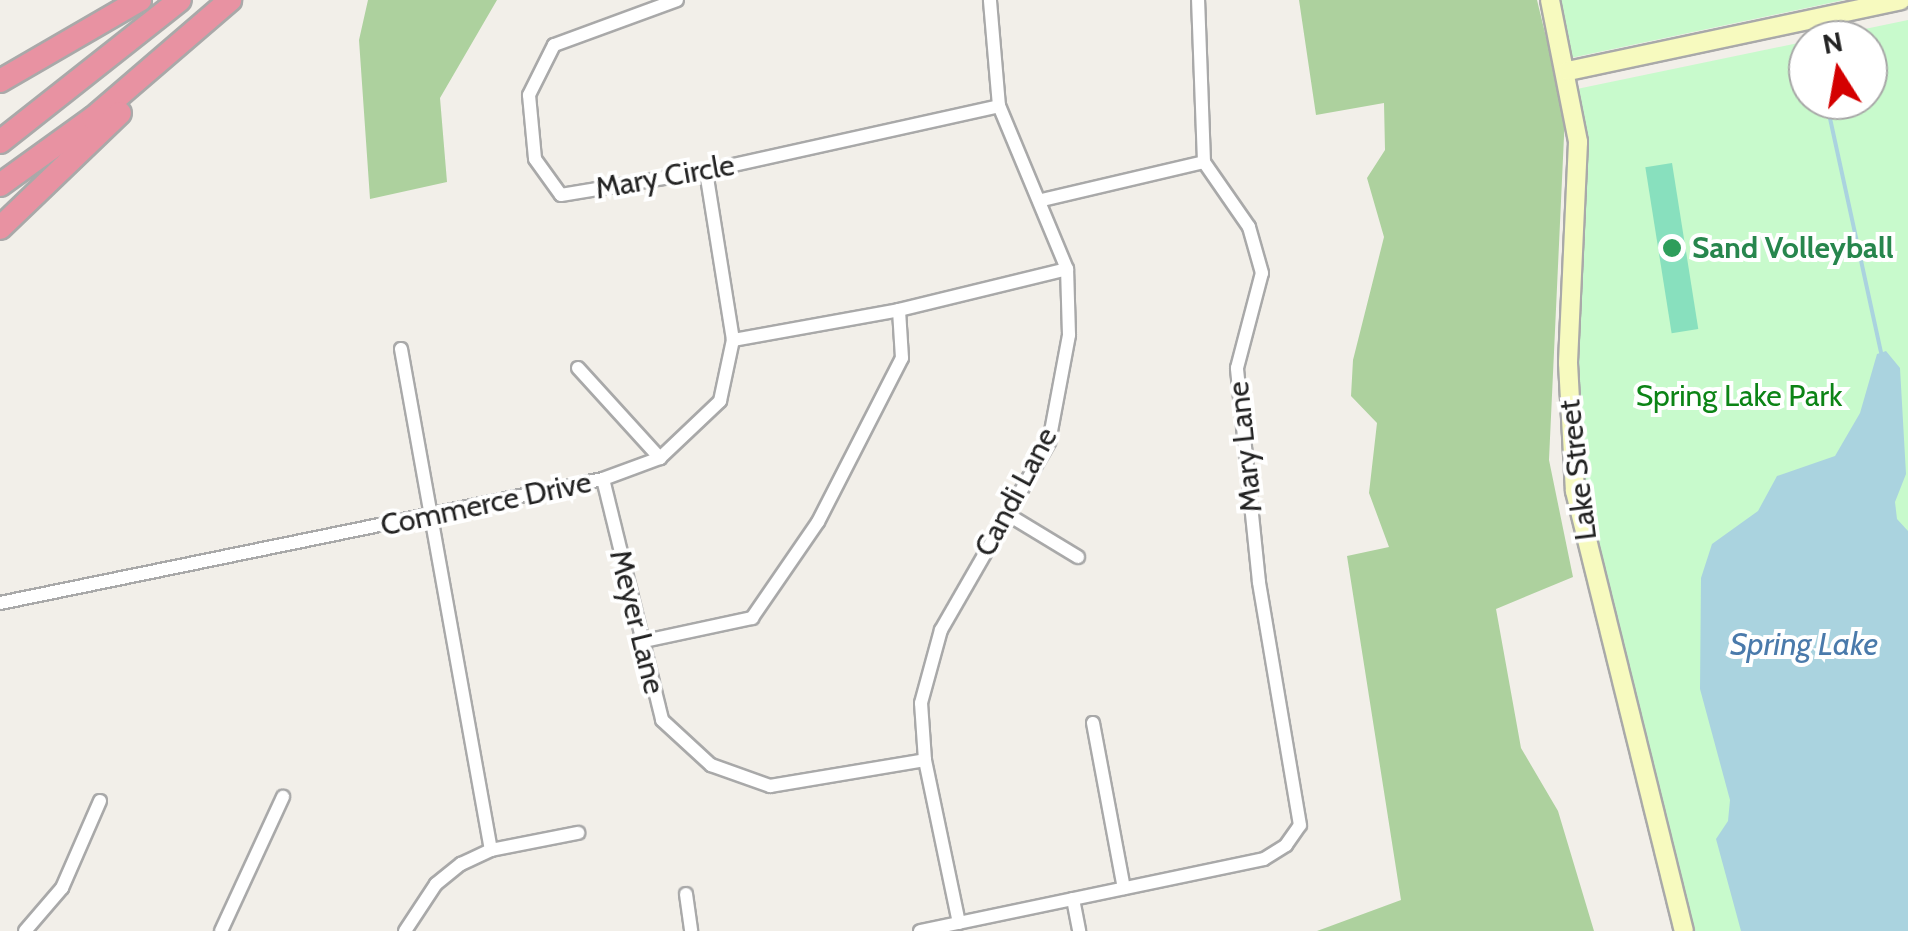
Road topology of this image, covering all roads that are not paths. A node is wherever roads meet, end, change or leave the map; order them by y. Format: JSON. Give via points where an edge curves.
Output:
{"nodes":[{"id":1,"x":140,"y":0,"type":"edge"},
{"id":2,"x":180,"y":0,"type":"edge"},
{"id":3,"x":230,"y":0,"type":"edge"},
{"id":4,"x":677,"y":0,"type":"edge"},
{"id":5,"x":990,"y":0,"type":"edge"},
{"id":6,"x":1198,"y":0,"type":"edge"},
{"id":7,"x":1550,"y":0,"type":"edge"},
{"id":8,"x":1901,"y":0,"type":"edge"},
{"id":9,"x":189,"y":38,"type":"junction"},
{"id":10,"x":1568,"y":71,"type":"junction"},
{"id":11,"x":0,"y":82,"type":"edge"},
{"id":12,"x":999,"y":106,"type":"junction"},
{"id":13,"x":0,"y":142,"type":"edge"},
{"id":14,"x":1204,"y":162,"type":"junction"},
{"id":15,"x":706,"y":171,"type":"junction"},
{"id":16,"x":0,"y":185,"type":"edge"},
{"id":17,"x":1042,"y":200,"type":"junction"},
{"id":18,"x":0,"y":228,"type":"edge"},
{"id":19,"x":1067,"y":270,"type":"junction"},
{"id":20,"x":899,"y":310,"type":"junction"},
{"id":21,"x":734,"y":340,"type":"junction"},
{"id":22,"x":401,"y":349,"type":"dead end"},
{"id":23,"x":578,"y":368,"type":"dead end"},
{"id":24,"x":660,"y":458,"type":"junction"},
{"id":25,"x":603,"y":479,"type":"junction"},
{"id":26,"x":1006,"y":514,"type":"junction"},
{"id":27,"x":435,"y":516,"type":"junction"},
{"id":28,"x":1078,"y":557,"type":"dead end"},
{"id":29,"x":0,"y":603,"type":"edge"},
{"id":30,"x":640,"y":642,"type":"junction"},
{"id":31,"x":1093,"y":723,"type":"dead end"},
{"id":32,"x":925,"y":760,"type":"junction"},
{"id":33,"x":283,"y":797,"type":"dead end"},
{"id":34,"x":100,"y":801,"type":"dead end"},
{"id":35,"x":578,"y":832,"type":"dead end"},
{"id":36,"x":491,"y":850,"type":"junction"},
{"id":37,"x":1124,"y":888,"type":"junction"},
{"id":38,"x":686,"y":894,"type":"dead end"},
{"id":39,"x":1073,"y":899,"type":"junction"},
{"id":40,"x":959,"y":922,"type":"junction"},
{"id":41,"x":25,"y":931,"type":"edge"},
{"id":42,"x":221,"y":931,"type":"edge"},
{"id":43,"x":405,"y":931,"type":"edge"},
{"id":44,"x":691,"y":931,"type":"edge"},
{"id":45,"x":920,"y":931,"type":"edge"},
{"id":46,"x":1079,"y":931,"type":"edge"},
{"id":47,"x":1684,"y":931,"type":"edge"}],
"edges":[{"from":1,"to":11,"type":"highway"},
{"from":2,"to":13,"type":"highway"},
{"from":3,"to":9,"type":"highway"},
{"from":4,"to":15,"type":"street","name":"Mary Circle","via":[[554,45],[529,95],[535,158],[560,195]]},
{"from":5,"to":12,"type":"street","name":"Candi Lane"},
{"from":6,"to":14,"type":"street"},
{"from":7,"to":10,"type":"street","name":"Lake Street"},
{"from":8,"to":10,"type":"street"},
{"from":9,"to":16,"type":"highway"},
{"from":9,"to":18,"type":"highway"},
{"from":10,"to":47,"type":"street","name":"Lake Street","via":[[1579,166],[1568,363],[1572,469]]},
{"from":12,"to":15,"type":"street","name":"Mary Circle"},
{"from":12,"to":17,"type":"street","name":"Candi Lane"},
{"from":14,"to":17,"type":"street"},
{"from":14,"to":37,"type":"street","name":"Mary Lane","via":[[1249,227],[1262,273],[1237,368],[1259,582],[1300,826],[1264,859]]},
{"from":15,"to":21,"type":"street","name":"Commerce Drive"},
{"from":17,"to":19,"type":"street","name":"Candi Lane"},
{"from":19,"to":20,"type":"street"},
{"from":19,"to":26,"type":"street","name":"Candi Lane","via":[[1069,335],[1061,398],[1049,442]]},
{"from":20,"to":21,"type":"street"},
{"from":20,"to":30,"type":"street","via":[[902,358],[818,522],[752,618]]},
{"from":21,"to":24,"type":"street","name":"Commerce Drive","via":[[720,400]]},
{"from":22,"to":27,"type":"street"},
{"from":23,"to":24,"type":"street"},
{"from":24,"to":25,"type":"street","name":"Commerce Drive"},
{"from":25,"to":27,"type":"street","name":"Commerce Drive"},
{"from":25,"to":30,"type":"street","name":"Meyer Lane"},
{"from":26,"to":28,"type":"street"},
{"from":26,"to":32,"type":"street","name":"Candi Lane","via":[[928,664],[920,704]]},
{"from":27,"to":29,"type":"street","name":"Commerce Drive"},
{"from":27,"to":36,"type":"street"},
{"from":30,"to":32,"type":"street","name":"Meyer Lane","via":[[662,720],[711,765],[770,786]]},
{"from":31,"to":37,"type":"street"},
{"from":32,"to":40,"type":"street","name":"Candi Lane"},
{"from":33,"to":42,"type":"street"},
{"from":34,"to":41,"type":"street","via":[[62,888]]},
{"from":35,"to":36,"type":"street"},
{"from":36,"to":43,"type":"street","via":[[436,884]]},
{"from":37,"to":39,"type":"street"},
{"from":38,"to":44,"type":"street"},
{"from":39,"to":40,"type":"street"},
{"from":39,"to":46,"type":"street"},
{"from":40,"to":45,"type":"street"}]}
